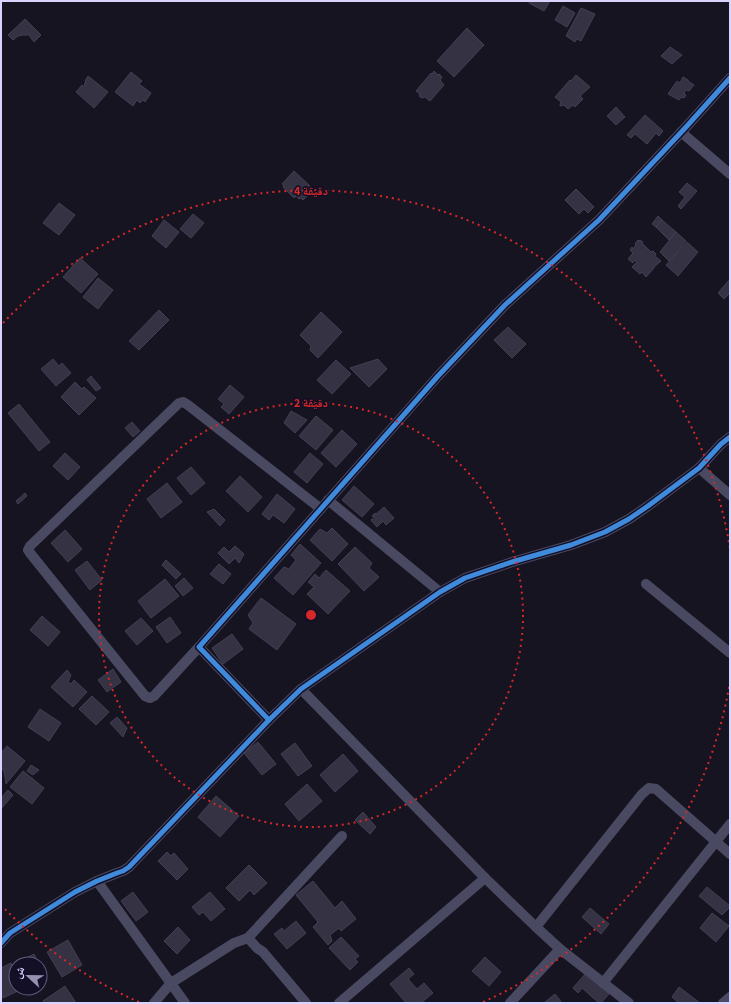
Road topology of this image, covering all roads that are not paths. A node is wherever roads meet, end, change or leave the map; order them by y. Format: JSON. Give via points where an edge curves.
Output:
{"nodes":[{"id":1,"x":730,"y":78,"type":"edge"},
{"id":2,"x":681,"y":132,"type":"junction"},
{"id":3,"x":730,"y":174,"type":"edge"},
{"id":4,"x":730,"y":437,"type":"edge"},
{"id":5,"x":699,"y":468,"type":"junction"},
{"id":6,"x":730,"y":495,"type":"edge"},
{"id":7,"x":328,"y":500,"type":"junction"},
{"id":8,"x":321,"y":509,"type":"junction"},
{"id":9,"x":646,"y":584,"type":"dead end"},
{"id":10,"x":440,"y":592,"type":"junction"},
{"id":11,"x":199,"y":648,"type":"junction"},
{"id":12,"x":730,"y":653,"type":"edge"},
{"id":13,"x":301,"y":689,"type":"junction"},
{"id":14,"x":270,"y":720,"type":"junction"},
{"id":15,"x":730,"y":824,"type":"edge"},
{"id":16,"x":342,"y":836,"type":"dead end"},
{"id":17,"x":715,"y":842,"type":"junction"},
{"id":18,"x":730,"y":854,"type":"edge"},
{"id":19,"x":485,"y":878,"type":"junction"},
{"id":20,"x":97,"y":880,"type":"junction"},
{"id":21,"x":536,"y":927,"type":"junction"},
{"id":22,"x":248,"y":938,"type":"junction"},
{"id":23,"x":1,"y":943,"type":"edge"},
{"id":24,"x":560,"y":949,"type":"junction"},
{"id":25,"x":171,"y":983,"type":"junction"},
{"id":26,"x":603,"y":983,"type":"junction"},
{"id":27,"x":730,"y":997,"type":"edge"},
{"id":28,"x":154,"y":1003,"type":"edge"},
{"id":29,"x":185,"y":1003,"type":"edge"},
{"id":30,"x":306,"y":1003,"type":"edge"},
{"id":31,"x":339,"y":1003,"type":"edge"},
{"id":32,"x":510,"y":1003,"type":"edge"},
{"id":33,"x":629,"y":1003,"type":"edge"},
{"id":34,"x":723,"y":1003,"type":"edge"}],
"edges":[{"from":1,"to":2,"type":"street"},
{"from":2,"to":3,"type":"street"},
{"from":2,"to":7,"type":"street","via":[[599,220],[505,305]]},
{"from":4,"to":5,"type":"street"},
{"from":5,"to":6,"type":"street"},
{"from":5,"to":10,"type":"street","via":[[648,506],[605,532],[465,578]]},
{"from":7,"to":8,"type":"street"},
{"from":7,"to":10,"type":"street"},
{"from":8,"to":11,"type":"street"},
{"from":8,"to":11,"type":"street","via":[[183,402],[179,403],[30,546],[30,554],[145,696],[154,696]]},
{"from":9,"to":12,"type":"street"},
{"from":10,"to":13,"type":"street"},
{"from":11,"to":14,"type":"street"},
{"from":13,"to":14,"type":"street"},
{"from":13,"to":19,"type":"street"},
{"from":14,"to":20,"type":"street","via":[[129,867],[123,872]]},
{"from":15,"to":17,"type":"street"},
{"from":16,"to":22,"type":"street"},
{"from":17,"to":18,"type":"street"},
{"from":17,"to":21,"type":"street","via":[[656,789],[649,788]]},
{"from":17,"to":26,"type":"street"},
{"from":19,"to":21,"type":"street"},
{"from":19,"to":31,"type":"street"},
{"from":20,"to":23,"type":"street","via":[[10,933]]},
{"from":20,"to":25,"type":"street"},
{"from":21,"to":24,"type":"street"},
{"from":22,"to":25,"type":"street","via":[[234,943]]},
{"from":22,"to":30,"type":"street"},
{"from":24,"to":26,"type":"street"},
{"from":24,"to":32,"type":"street"},
{"from":25,"to":28,"type":"street"},
{"from":25,"to":29,"type":"street"},
{"from":26,"to":33,"type":"street"},
{"from":27,"to":34,"type":"street"}]}
